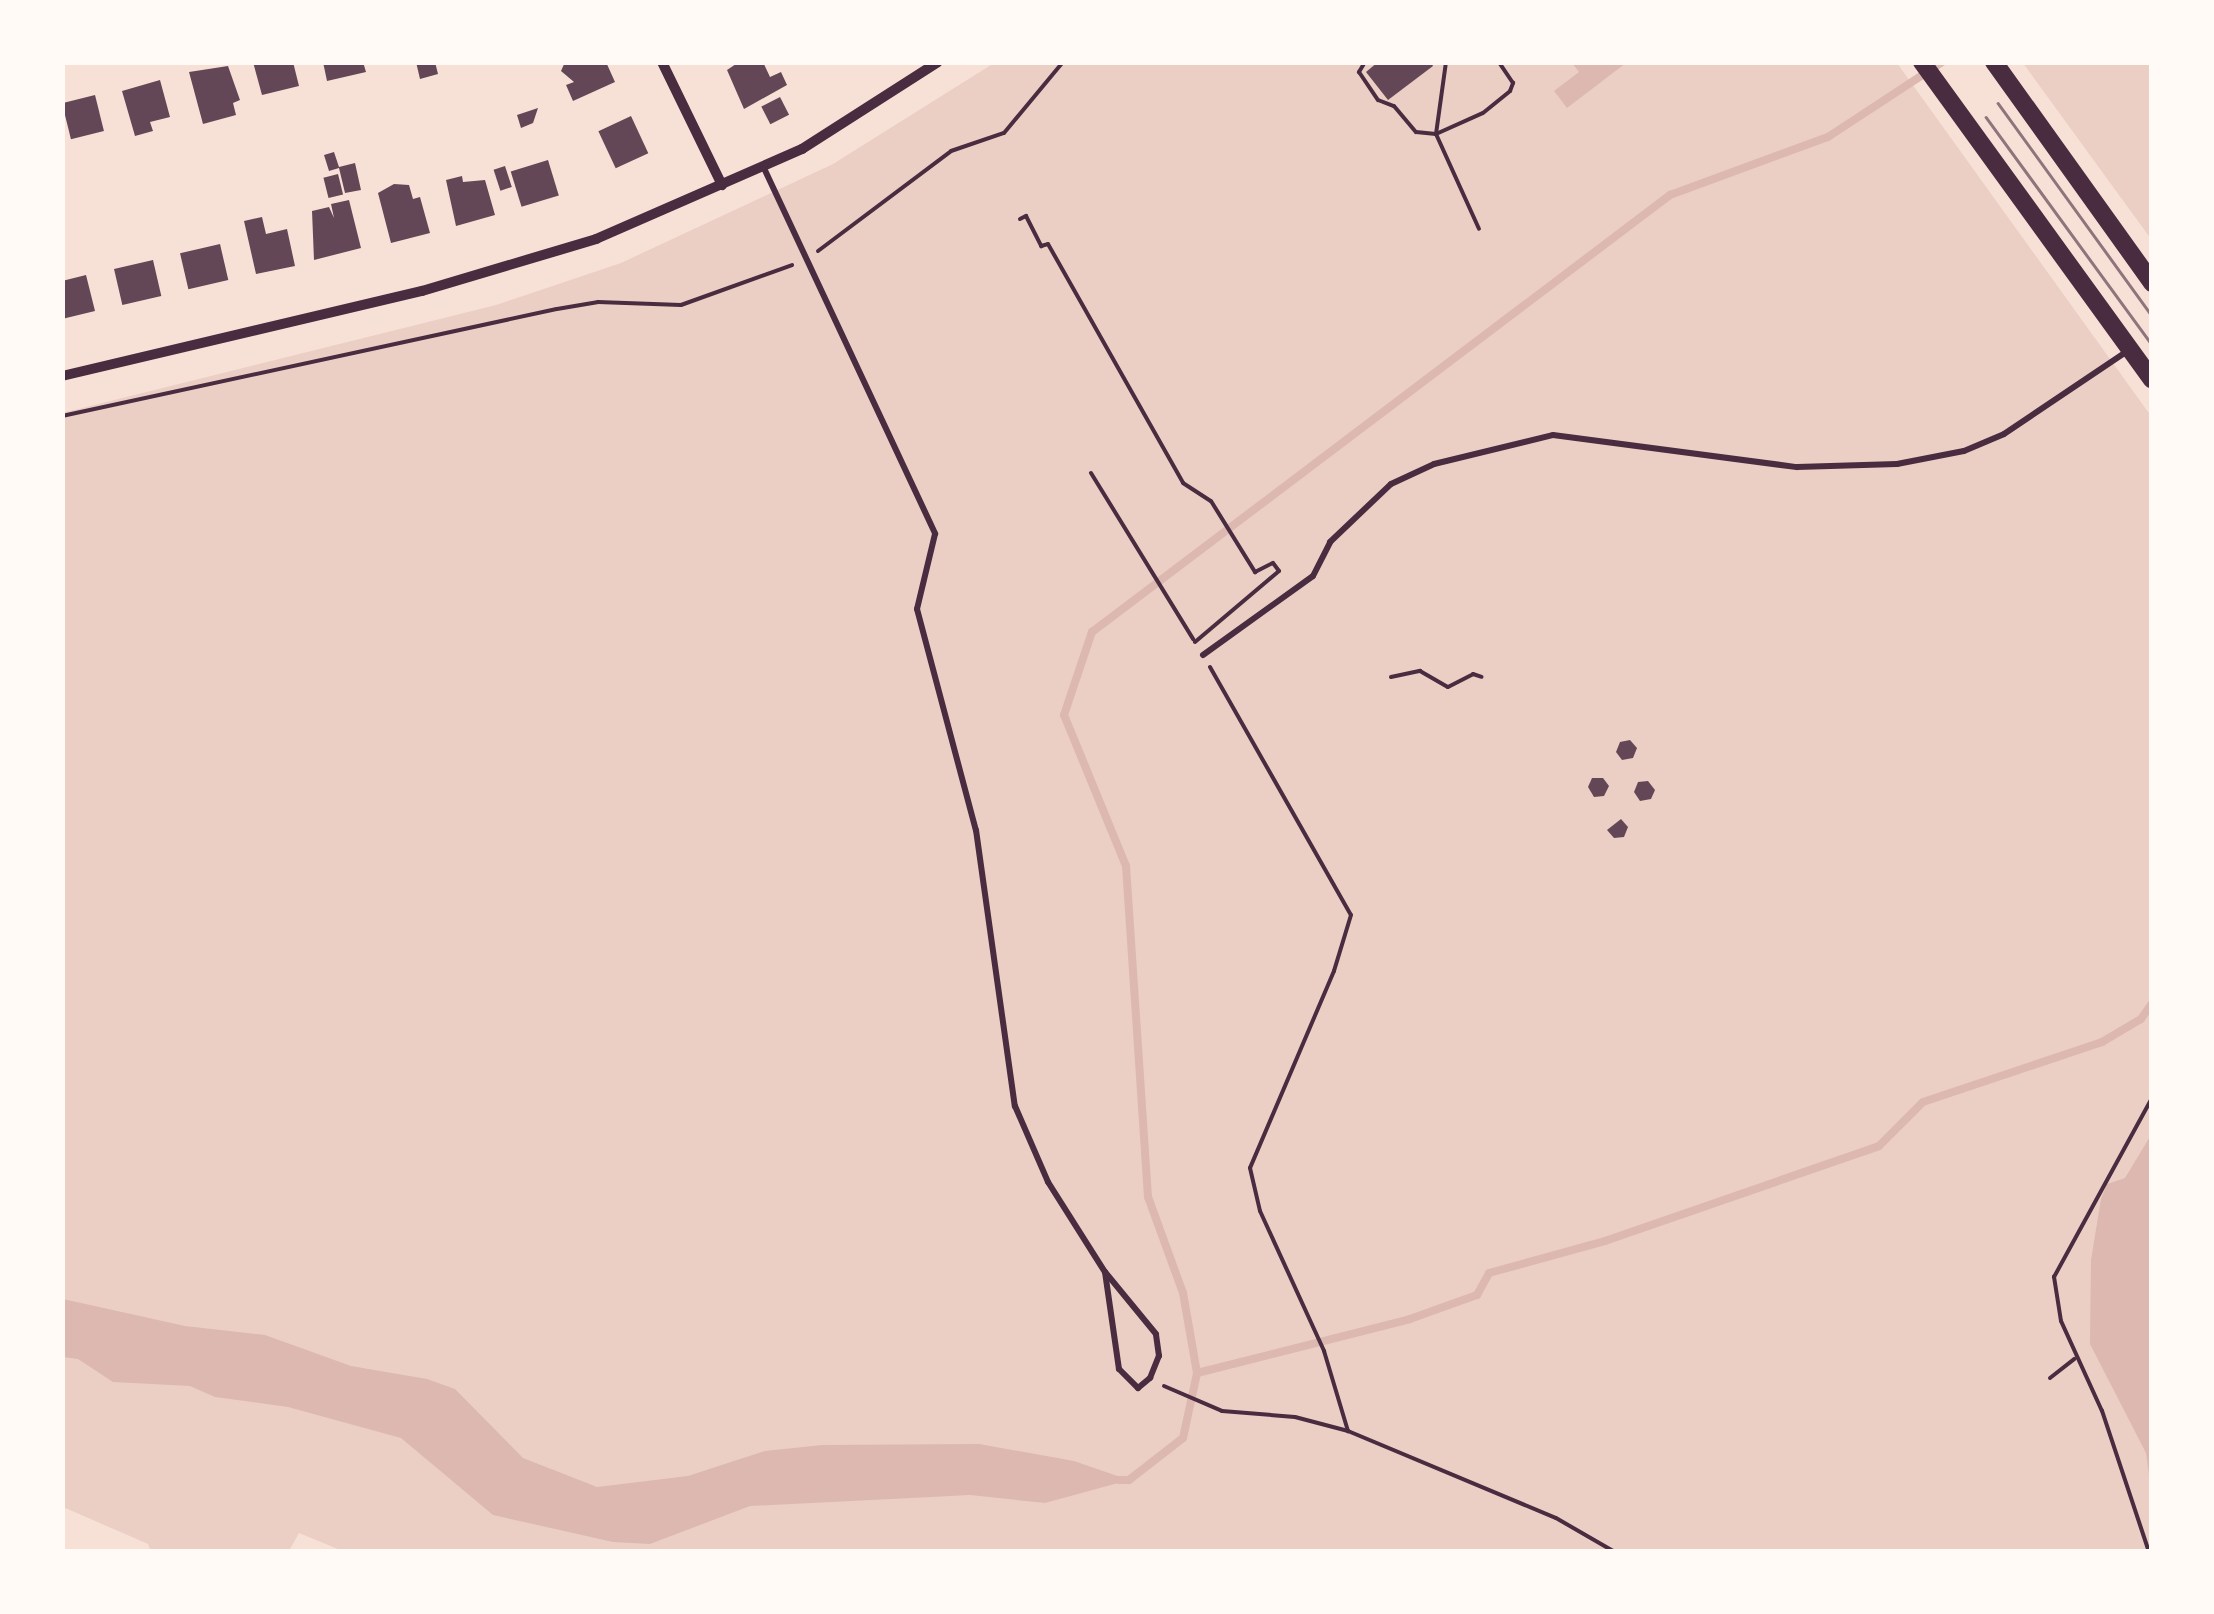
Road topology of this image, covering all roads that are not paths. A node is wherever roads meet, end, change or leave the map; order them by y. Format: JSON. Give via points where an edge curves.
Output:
{"nodes":[{"id":1,"x":662,"y":62,"type":"edge"},
{"id":2,"x":938,"y":62,"type":"edge"},
{"id":3,"x":1922,"y":62,"type":"edge"},
{"id":4,"x":1994,"y":62,"type":"edge"},
{"id":5,"x":763,"y":166,"type":"junction"},
{"id":6,"x":722,"y":185,"type":"junction"},
{"id":7,"x":2152,"y":283,"type":"edge"},
{"id":8,"x":2130,"y":350,"type":"junction"},
{"id":9,"x":62,"y":376,"type":"edge"},
{"id":10,"x":2152,"y":380,"type":"edge"},
{"id":11,"x":1203,"y":655,"type":"road end"},
{"id":12,"x":1105,"y":1272,"type":"junction"}],
"edges":[{"from":1,"to":6,"type":"street"},
{"from":2,"to":5,"type":"street","via":[[859,116]]},
{"from":3,"to":8,"type":"main road"},
{"from":4,"to":7,"type":"main road"},
{"from":5,"to":6,"type":"street"},
{"from":5,"to":12,"type":"lane","via":[[936,534],[917,609],[976,830],[1015,1106],[1048,1182]]},
{"from":6,"to":9,"type":"street","via":[[596,239],[494,272]]},
{"from":8,"to":10,"type":"main road"},
{"from":8,"to":11,"type":"lane","via":[[2004,434],[1964,451],[1897,464],[1778,466],[1554,435],[1434,464],[1391,484],[1330,542],[1314,576]]},
{"from":12,"to":12,"type":"lane","via":[[1119,1369],[1138,1388],[1159,1356],[1156,1334]]}]}
